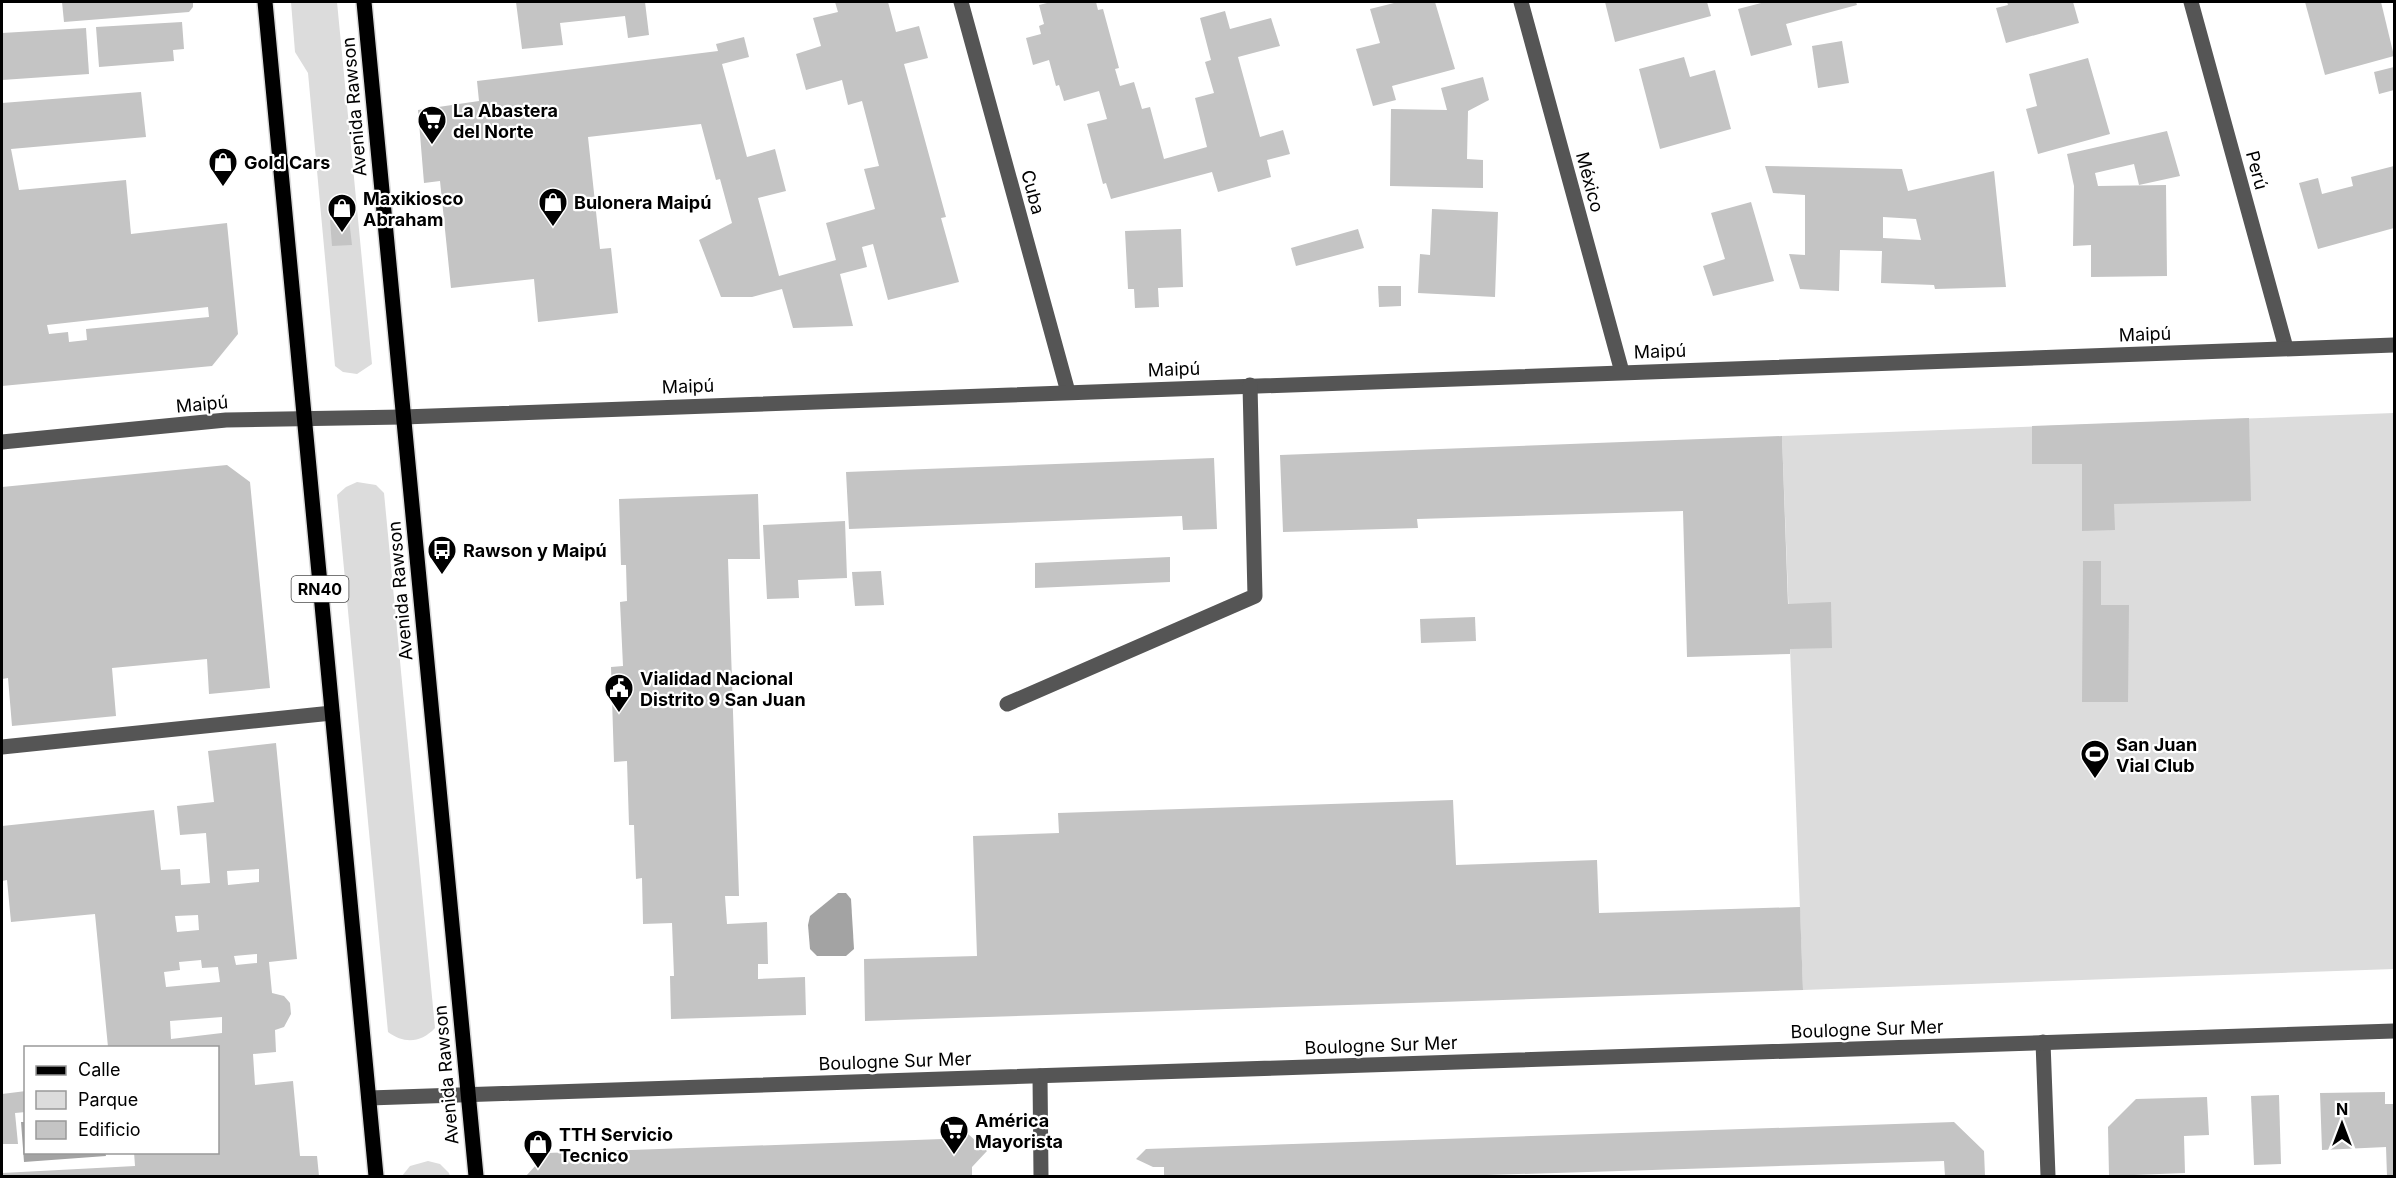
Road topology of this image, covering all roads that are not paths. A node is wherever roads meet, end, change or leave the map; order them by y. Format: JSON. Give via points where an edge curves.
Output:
{"nodes":[{"id":1,"x":265,"y":2,"type":"edge"},
{"id":2,"x":364,"y":2,"type":"edge"},
{"id":3,"x":962,"y":2,"type":"edge"},
{"id":4,"x":1521,"y":2,"type":"edge"},
{"id":5,"x":2191,"y":2,"type":"edge"},
{"id":6,"x":2394,"y":334,"type":"edge"},
{"id":7,"x":2394,"y":345,"type":"edge"},
{"id":8,"x":2349,"y":346,"type":"junction"},
{"id":9,"x":2286,"y":348,"type":"junction"},
{"id":10,"x":1622,"y":372,"type":"junction"},
{"id":11,"x":1250,"y":386,"type":"junction"},
{"id":12,"x":1068,"y":392,"type":"junction"},
{"id":13,"x":403,"y":417,"type":"junction"},
{"id":14,"x":304,"y":419,"type":"junction"},
{"id":15,"x":2,"y":442,"type":"edge"},
{"id":16,"x":1008,"y":704,"type":"dead end"},
{"id":17,"x":332,"y":713,"type":"junction"},
{"id":18,"x":2,"y":747,"type":"edge"},
{"id":19,"x":2394,"y":1031,"type":"edge"},
{"id":20,"x":2043,"y":1042,"type":"junction"},
{"id":21,"x":1040,"y":1076,"type":"junction"},
{"id":22,"x":468,"y":1095,"type":"junction"},
{"id":23,"x":369,"y":1098,"type":"junction"},
{"id":24,"x":376,"y":1176,"type":"edge"},
{"id":25,"x":476,"y":1176,"type":"edge"},
{"id":26,"x":1041,"y":1176,"type":"edge"},
{"id":27,"x":2048,"y":1176,"type":"edge"}],
"edges":[{"from":1,"to":14,"type":"main road","number":"RN40"},
{"from":2,"to":13,"type":"main road","name":"Avenida Rawson"},
{"from":3,"to":12,"type":"street","name":"Cuba"},
{"from":4,"to":10,"type":"street","name":"México"},
{"from":5,"to":9,"type":"street","name":"Perú"},
{"from":6,"to":8,"type":"street","name":"Maipú"},
{"from":7,"to":8,"type":"street","name":"Maipú"},
{"from":8,"to":9,"type":"street","name":"Maipú"},
{"from":9,"to":10,"type":"street","name":"Maipú"},
{"from":10,"to":11,"type":"street","name":"Maipú"},
{"from":11,"to":12,"type":"street","name":"Maipú"},
{"from":11,"to":16,"type":"street","via":[[1256,596]]},
{"from":12,"to":13,"type":"street","name":"Maipú"},
{"from":13,"to":14,"type":"street","name":"Maipú"},
{"from":13,"to":22,"type":"main road","name":"Avenida Rawson"},
{"from":14,"to":15,"type":"street","name":"Maipú","via":[[226,420]]},
{"from":14,"to":17,"type":"main road","number":"RN40"},
{"from":17,"to":18,"type":"street"},
{"from":17,"to":23,"type":"main road","number":"RN40"},
{"from":19,"to":20,"type":"street","name":"Boulogne Sur Mer"},
{"from":20,"to":21,"type":"street","name":"Boulogne Sur Mer"},
{"from":20,"to":27,"type":"street"},
{"from":21,"to":22,"type":"street","name":"Boulogne Sur Mer"},
{"from":21,"to":26,"type":"street"},
{"from":22,"to":23,"type":"street","name":"Boulogne Sur Mer"},
{"from":22,"to":25,"type":"main road","name":"Avenida Rawson"},
{"from":23,"to":24,"type":"main road","number":"RN40"}]}
